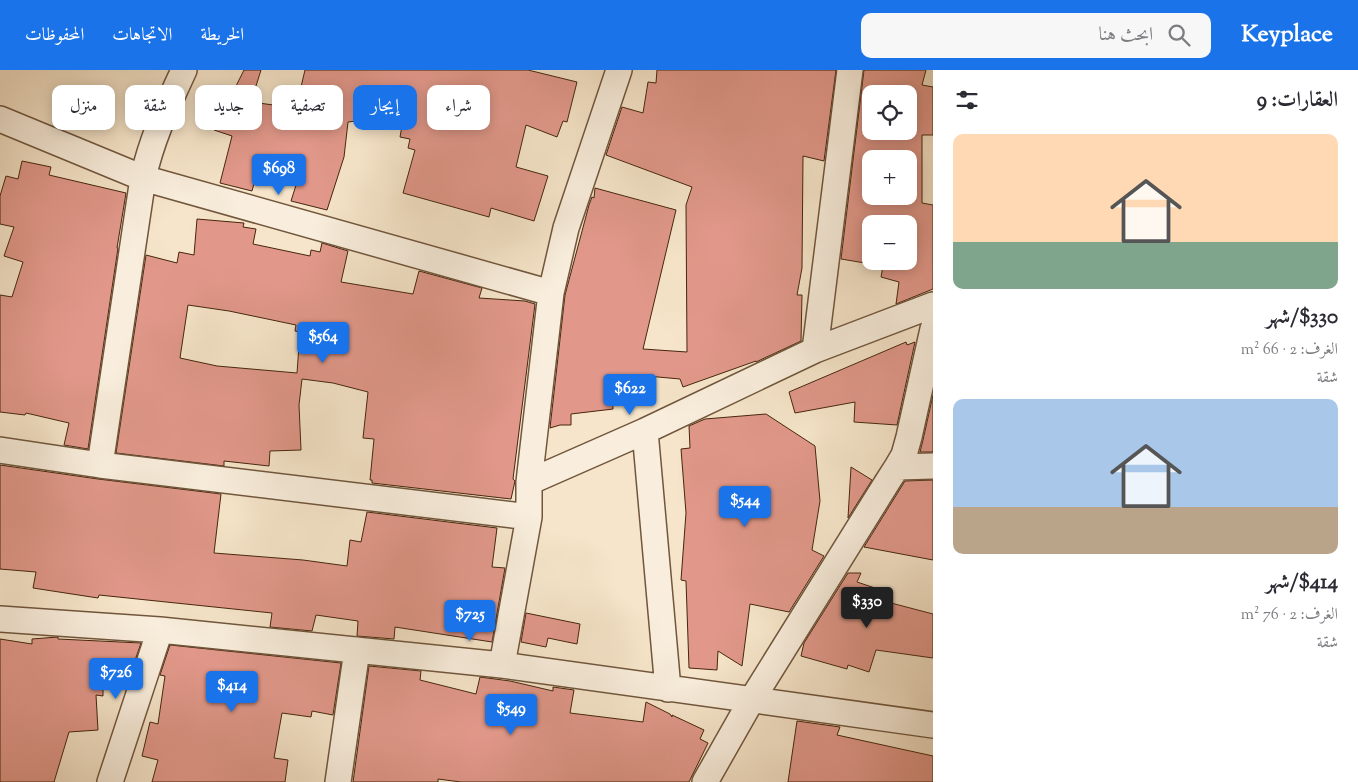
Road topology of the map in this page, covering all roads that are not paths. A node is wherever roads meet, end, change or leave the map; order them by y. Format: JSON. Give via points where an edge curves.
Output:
{"nodes":[{"id":1,"x":184,"y":70,"type":"edge"},
{"id":2,"x":619,"y":70,"type":"edge"},
{"id":3,"x":850,"y":70,"type":"edge"},
{"id":4,"x":0,"y":119,"type":"edge"},
{"id":5,"x":143,"y":178,"type":"junction"},
{"id":6,"x":551,"y":293,"type":"junction"},
{"id":7,"x":933,"y":305,"type":"edge"},
{"id":8,"x":933,"y":329,"type":"edge"},
{"id":9,"x":815,"y":350,"type":"junction"},
{"id":10,"x":645,"y":431,"type":"junction"},
{"id":11,"x":0,"y":450,"type":"edge"},
{"id":12,"x":100,"y":465,"type":"junction"},
{"id":13,"x":933,"y":466,"type":"edge"},
{"id":14,"x":898,"y":467,"type":"junction"},
{"id":15,"x":529,"y":482,"type":"junction"},
{"id":16,"x":529,"y":517,"type":"junction"},
{"id":17,"x":0,"y":619,"type":"edge"},
{"id":18,"x":160,"y":630,"type":"junction"},
{"id":19,"x":357,"y":650,"type":"junction"},
{"id":20,"x":502,"y":665,"type":"junction"},
{"id":21,"x":668,"y":689,"type":"junction"},
{"id":22,"x":751,"y":701,"type":"junction"},
{"id":23,"x":933,"y":725,"type":"edge"},
{"id":24,"x":110,"y":782,"type":"edge"},
{"id":25,"x":338,"y":782,"type":"edge"},
{"id":26,"x":705,"y":782,"type":"edge"}],
"edges":[{"from":1,"to":5,"type":"street","via":[[156,132]]},
{"from":2,"to":6,"type":"street","via":[[566,228]]},
{"from":3,"to":9,"type":"street"},
{"from":4,"to":5,"type":"street"},
{"from":5,"to":6,"type":"street"},
{"from":5,"to":12,"type":"street"},
{"from":6,"to":15,"type":"street"},
{"from":7,"to":9,"type":"street"},
{"from":8,"to":14,"type":"street","via":[[909,437]]},
{"from":9,"to":10,"type":"street"},
{"from":10,"to":15,"type":"street"},
{"from":10,"to":21,"type":"street"},
{"from":11,"to":12,"type":"street"},
{"from":12,"to":16,"type":"street"},
{"from":13,"to":14,"type":"street"},
{"from":14,"to":22,"type":"street"},
{"from":15,"to":16,"type":"street"},
{"from":16,"to":20,"type":"street"},
{"from":17,"to":18,"type":"street"},
{"from":18,"to":19,"type":"street"},
{"from":18,"to":24,"type":"street"},
{"from":19,"to":20,"type":"street"},
{"from":19,"to":25,"type":"street"},
{"from":20,"to":21,"type":"street"},
{"from":21,"to":22,"type":"street"},
{"from":22,"to":23,"type":"street"},
{"from":22,"to":26,"type":"street"}]}
